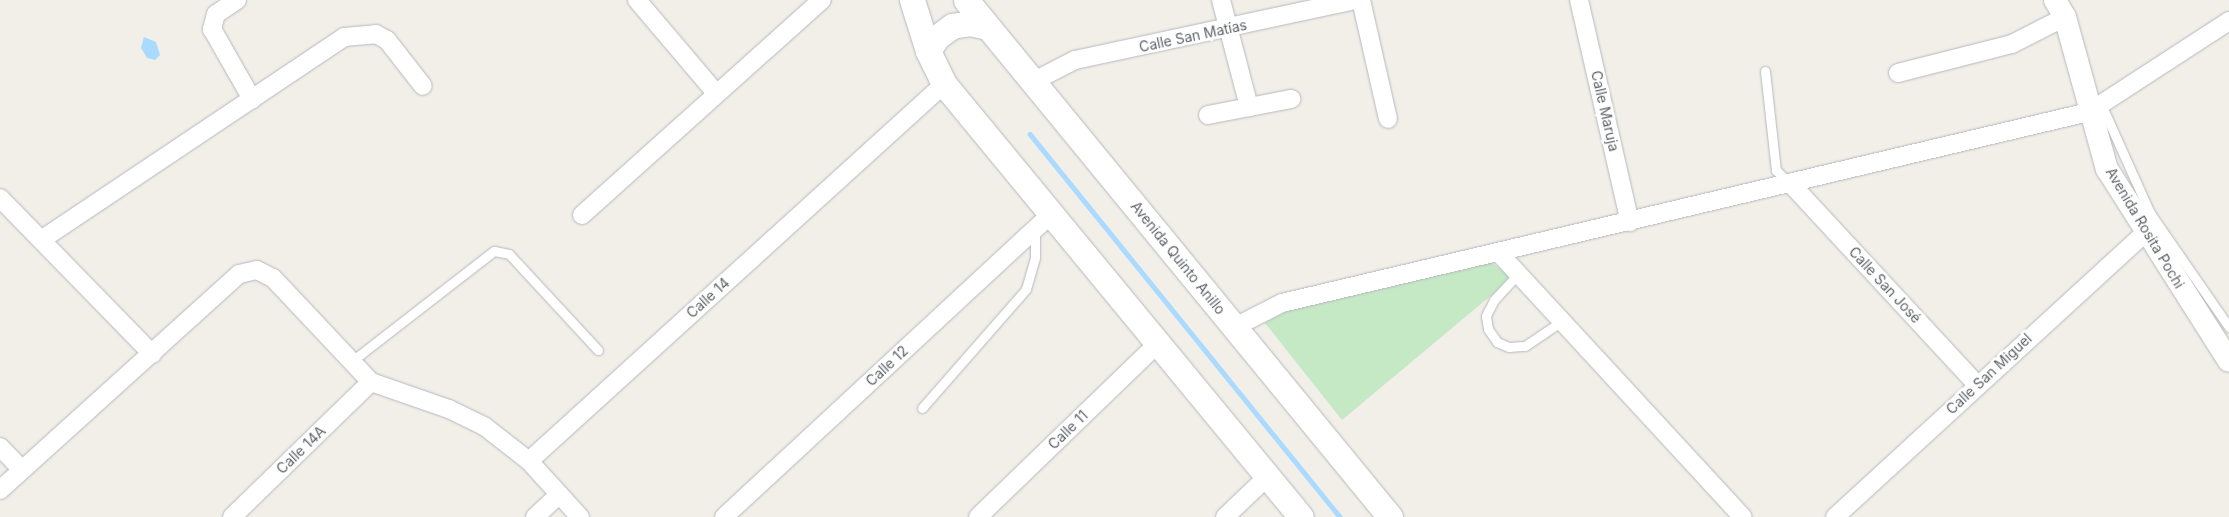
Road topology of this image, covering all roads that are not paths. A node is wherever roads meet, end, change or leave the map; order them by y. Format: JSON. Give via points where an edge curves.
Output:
{"nodes":[{"id":1,"x":237,"y":0,"type":"edge"},
{"id":2,"x":637,"y":0,"type":"edge"},
{"id":3,"x":822,"y":0,"type":"edge"},
{"id":4,"x":912,"y":0,"type":"edge"},
{"id":5,"x":966,"y":0,"type":"edge"},
{"id":6,"x":1221,"y":0,"type":"edge"},
{"id":7,"x":1356,"y":0,"type":"edge"},
{"id":8,"x":1361,"y":0,"type":"edge"},
{"id":9,"x":1579,"y":0,"type":"edge"},
{"id":10,"x":2060,"y":8,"type":"edge"},
{"id":11,"x":2229,"y":21,"type":"edge"},
{"id":12,"x":987,"y":27,"type":"junction"},
{"id":13,"x":1230,"y":28,"type":"junction"},
{"id":14,"x":928,"y":52,"type":"junction"},
{"id":15,"x":1765,"y":71,"type":"dead end"},
{"id":16,"x":1898,"y":73,"type":"dead end"},
{"id":17,"x":1034,"y":82,"type":"junction"},
{"id":18,"x":944,"y":84,"type":"junction"},
{"id":19,"x":423,"y":86,"type":"dead end"},
{"id":20,"x":716,"y":93,"type":"junction"},
{"id":21,"x":252,"y":99,"type":"junction"},
{"id":22,"x":1291,"y":99,"type":"dead end"},
{"id":23,"x":1249,"y":107,"type":"junction"},
{"id":24,"x":2095,"y":108,"type":"junction"},
{"id":25,"x":1208,"y":115,"type":"dead end"},
{"id":26,"x":1388,"y":119,"type":"dead end"},
{"id":27,"x":1792,"y":185,"type":"junction"},
{"id":28,"x":0,"y":198,"type":"edge"},
{"id":29,"x":582,"y":215,"type":"dead end"},
{"id":30,"x":1630,"y":222,"type":"junction"},
{"id":31,"x":1042,"y":223,"type":"junction"},
{"id":32,"x":2145,"y":233,"type":"junction"},
{"id":33,"x":41,"y":240,"type":"junction"},
{"id":34,"x":1499,"y":252,"type":"junction"},
{"id":35,"x":1519,"y":274,"type":"junction"},
{"id":36,"x":1562,"y":320,"type":"junction"},
{"id":37,"x":2229,"y":327,"type":"edge"},
{"id":38,"x":1235,"y":328,"type":"junction"},
{"id":39,"x":1158,"y":342,"type":"junction"},
{"id":40,"x":598,"y":350,"type":"dead end"},
{"id":41,"x":152,"y":354,"type":"junction"},
{"id":42,"x":352,"y":361,"type":"junction"},
{"id":43,"x":2229,"y":361,"type":"edge"},
{"id":44,"x":371,"y":382,"type":"junction"},
{"id":45,"x":1977,"y":385,"type":"junction"},
{"id":46,"x":922,"y":408,"type":"dead end"},
{"id":47,"x":0,"y":447,"type":"edge"},
{"id":48,"x":528,"y":461,"type":"junction"},
{"id":49,"x":21,"y":469,"type":"junction"},
{"id":50,"x":1268,"y":477,"type":"junction"},
{"id":51,"x":0,"y":490,"type":"edge"},
{"id":52,"x":559,"y":495,"type":"junction"},
{"id":53,"x":232,"y":517,"type":"edge"},
{"id":54,"x":535,"y":517,"type":"edge"},
{"id":55,"x":580,"y":517,"type":"edge"},
{"id":56,"x":724,"y":517,"type":"edge"},
{"id":57,"x":978,"y":517,"type":"edge"},
{"id":58,"x":1226,"y":517,"type":"edge"},
{"id":59,"x":1301,"y":517,"type":"edge"},
{"id":60,"x":1390,"y":517,"type":"edge"},
{"id":61,"x":1743,"y":517,"type":"edge"},
{"id":62,"x":1835,"y":517,"type":"edge"}],
"edges":[{"from":1,"to":21,"type":"street","via":[[216,14],[212,29]]},
{"from":2,"to":20,"type":"street"},
{"from":3,"to":20,"type":"street"},
{"from":4,"to":14,"type":"main road"},
{"from":5,"to":12,"type":"main road","name":"Avenida Quinto Anillo"},
{"from":6,"to":13,"type":"street"},
{"from":7,"to":13,"type":"street","name":"Calle San Matías"},
{"from":8,"to":26,"type":"street"},
{"from":9,"to":30,"type":"street","name":"Calle Maruja"},
{"from":10,"to":16,"type":"street","via":[[2012,44]]},
{"from":10,"to":24,"type":"street","name":"Avenida Rosita Pochi"},
{"from":11,"to":24,"type":"street"},
{"from":12,"to":14,"type":"main road","via":[[970,23],[952,26],[938,36]]},
{"from":12,"to":17,"type":"main road","name":"Avenida Quinto Anillo"},
{"from":13,"to":17,"type":"street","name":"Calle San Matías","via":[[1075,60]]},
{"from":13,"to":23,"type":"street"},
{"from":14,"to":18,"type":"main road"},
{"from":15,"to":27,"type":"lane","via":[[1776,170]]},
{"from":17,"to":38,"type":"main road","name":"Avenida Quinto Anillo"},
{"from":18,"to":31,"type":"main road"},
{"from":18,"to":48,"type":"street","name":"Calle 14"},
{"from":19,"to":21,"type":"street","via":[[387,40],[376,34],[361,33],[344,37]]},
{"from":20,"to":29,"type":"street"},
{"from":21,"to":33,"type":"street"},
{"from":22,"to":23,"type":"street"},
{"from":23,"to":25,"type":"street"},
{"from":24,"to":27,"type":"street"},
{"from":24,"to":32,"type":"street","name":"Avenida Rosita Pochi","via":[[2107,169]]},
{"from":24,"to":37,"type":"lane","via":[[2150,213]]},
{"from":27,"to":30,"type":"street"},
{"from":27,"to":45,"type":"street","name":"Calle San José"},
{"from":28,"to":33,"type":"street"},
{"from":30,"to":34,"type":"street"},
{"from":31,"to":39,"type":"main road"},
{"from":31,"to":46,"type":"lane","via":[[1026,289]]},
{"from":31,"to":56,"type":"street","name":"Calle 12"},
{"from":32,"to":43,"type":"street","name":"Avenida Rosita Pochi"},
{"from":32,"to":45,"type":"street","name":"Calle San Miguel"},
{"from":33,"to":41,"type":"street"},
{"from":34,"to":35,"type":"street"},
{"from":34,"to":38,"type":"street","via":[[1282,303]]},
{"from":35,"to":36,"type":"street"},
{"from":35,"to":36,"type":"lane","via":[[1494,300],[1486,316],[1488,329],[1497,342],[1509,347],[1525,346]]},
{"from":36,"to":61,"type":"street"},
{"from":38,"to":60,"type":"main road","name":"Avenida Quinto Anillo"},
{"from":39,"to":50,"type":"main road"},
{"from":39,"to":57,"type":"street","name":"Calle 11"},
{"from":40,"to":42,"type":"lane","via":[[510,254],[494,251]]},
{"from":41,"to":42,"type":"street","via":[[239,274],[257,270],[273,278]]},
{"from":41,"to":49,"type":"street"},
{"from":42,"to":44,"type":"street"},
{"from":44,"to":48,"type":"street","via":[[449,409],[484,426]]},
{"from":44,"to":53,"type":"street","name":"Calle 14A"},
{"from":45,"to":62,"type":"street","name":"Calle San Miguel"},
{"from":47,"to":49,"type":"street"},
{"from":48,"to":52,"type":"street"},
{"from":49,"to":51,"type":"street"},
{"from":50,"to":58,"type":"street"},
{"from":50,"to":59,"type":"main road"},
{"from":52,"to":54,"type":"street"},
{"from":52,"to":55,"type":"street"}]}
